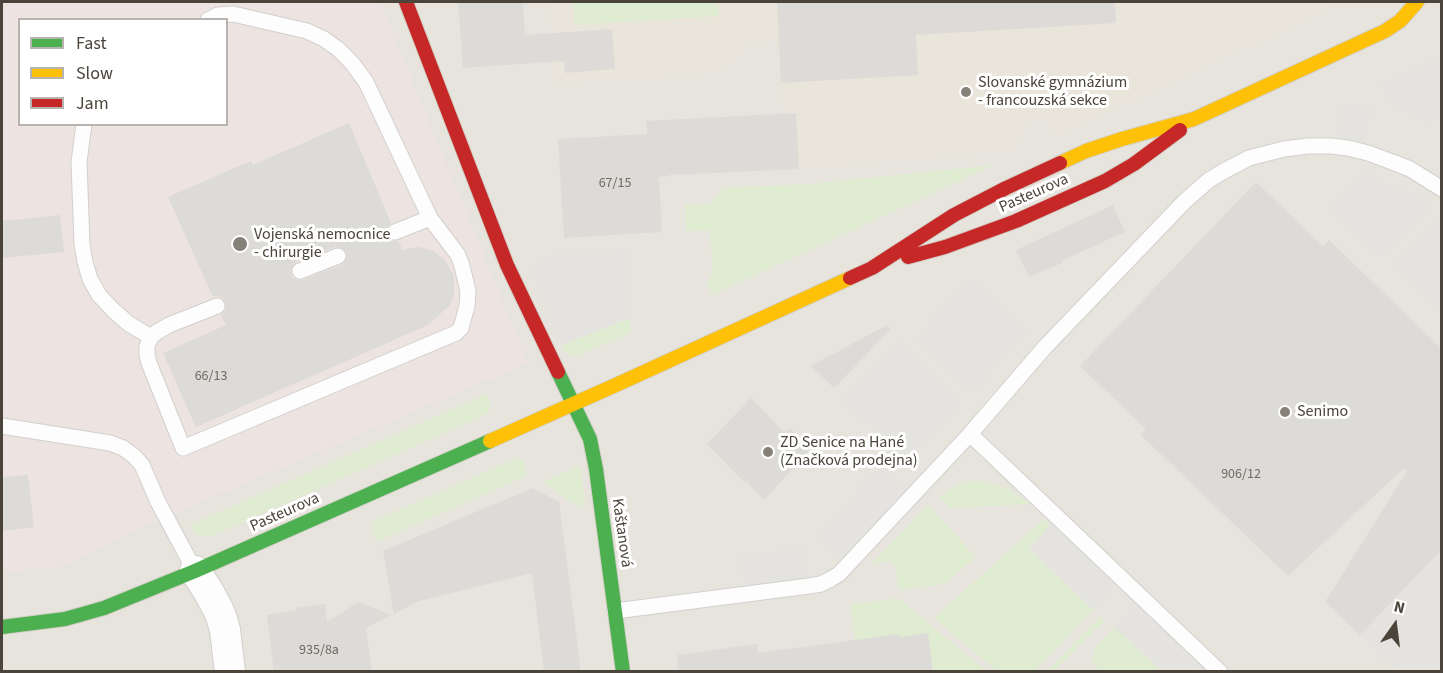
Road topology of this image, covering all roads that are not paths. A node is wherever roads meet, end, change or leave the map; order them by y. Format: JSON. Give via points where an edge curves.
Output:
{"nodes":[{"id":1,"x":406,"y":2,"type":"edge"},
{"id":2,"x":1417,"y":2,"type":"edge"},
{"id":3,"x":212,"y":18,"type":"edge"},
{"id":4,"x":1194,"y":119,"type":"junction"},
{"id":5,"x":84,"y":126,"type":"edge"},
{"id":6,"x":1442,"y":189,"type":"edge"},
{"id":7,"x":430,"y":218,"type":"junction"},
{"id":8,"x":395,"y":232,"type":"dead end"},
{"id":9,"x":338,"y":256,"type":"dead end"},
{"id":10,"x":872,"y":268,"type":"junction"},
{"id":11,"x":300,"y":271,"type":"dead end"},
{"id":12,"x":217,"y":306,"type":"dead end"},
{"id":13,"x":151,"y":337,"type":"junction"},
{"id":14,"x":573,"y":403,"type":"junction"},
{"id":15,"x":2,"y":426,"type":"edge"},
{"id":16,"x":970,"y":434,"type":"junction"},
{"id":17,"x":195,"y":571,"type":"junction"},
{"id":18,"x":615,"y":611,"type":"junction"},
{"id":19,"x":2,"y":627,"type":"edge"},
{"id":20,"x":230,"y":672,"type":"edge"},
{"id":21,"x":623,"y":672,"type":"edge"},
{"id":22,"x":1220,"y":672,"type":"edge"}],
"edges":[{"from":1,"to":14,"type":"main road","via":[[507,265]]},
{"from":2,"to":4,"type":"main road","name":"Pasteurova","via":[[1385,31]]},
{"from":3,"to":7,"type":"lane","via":[[247,16],[307,32],[338,49],[366,82]]},
{"from":4,"to":10,"type":"main road","name":"Pasteurova","via":[[1086,151],[1051,167],[954,215]]},
{"from":4,"to":10,"type":"main road","name":"Pasteurova","via":[[1105,181],[1016,221]]},
{"from":5,"to":13,"type":"lane","via":[[79,162],[82,244],[90,279],[113,310]]},
{"from":6,"to":16,"type":"lane","via":[[1410,169],[1335,146],[1284,149],[1249,158],[1198,189],[1177,209],[1045,347]]},
{"from":7,"to":8,"type":"lane"},
{"from":7,"to":13,"type":"lane","via":[[458,255],[466,280],[467,306],[456,333],[183,448],[149,363],[147,346]]},
{"from":9,"to":11,"type":"lane"},
{"from":10,"to":14,"type":"main road","name":"Pasteurova"},
{"from":12,"to":13,"type":"lane","via":[[169,325]]},
{"from":14,"to":17,"type":"main road","name":"Pasteurova"},
{"from":14,"to":18,"type":"main road","name":"Kaštanová","via":[[590,439]]},
{"from":15,"to":17,"type":"lane","via":[[110,443],[134,456]]},
{"from":16,"to":18,"type":"lane","via":[[839,574],[821,584]]},
{"from":16,"to":22,"type":"lane"},
{"from":17,"to":19,"type":"main road","name":"Pasteurova","via":[[84,614]]},
{"from":17,"to":20,"type":"street","via":[[218,609]]},
{"from":18,"to":21,"type":"main road","name":"Kaštanová"}]}
